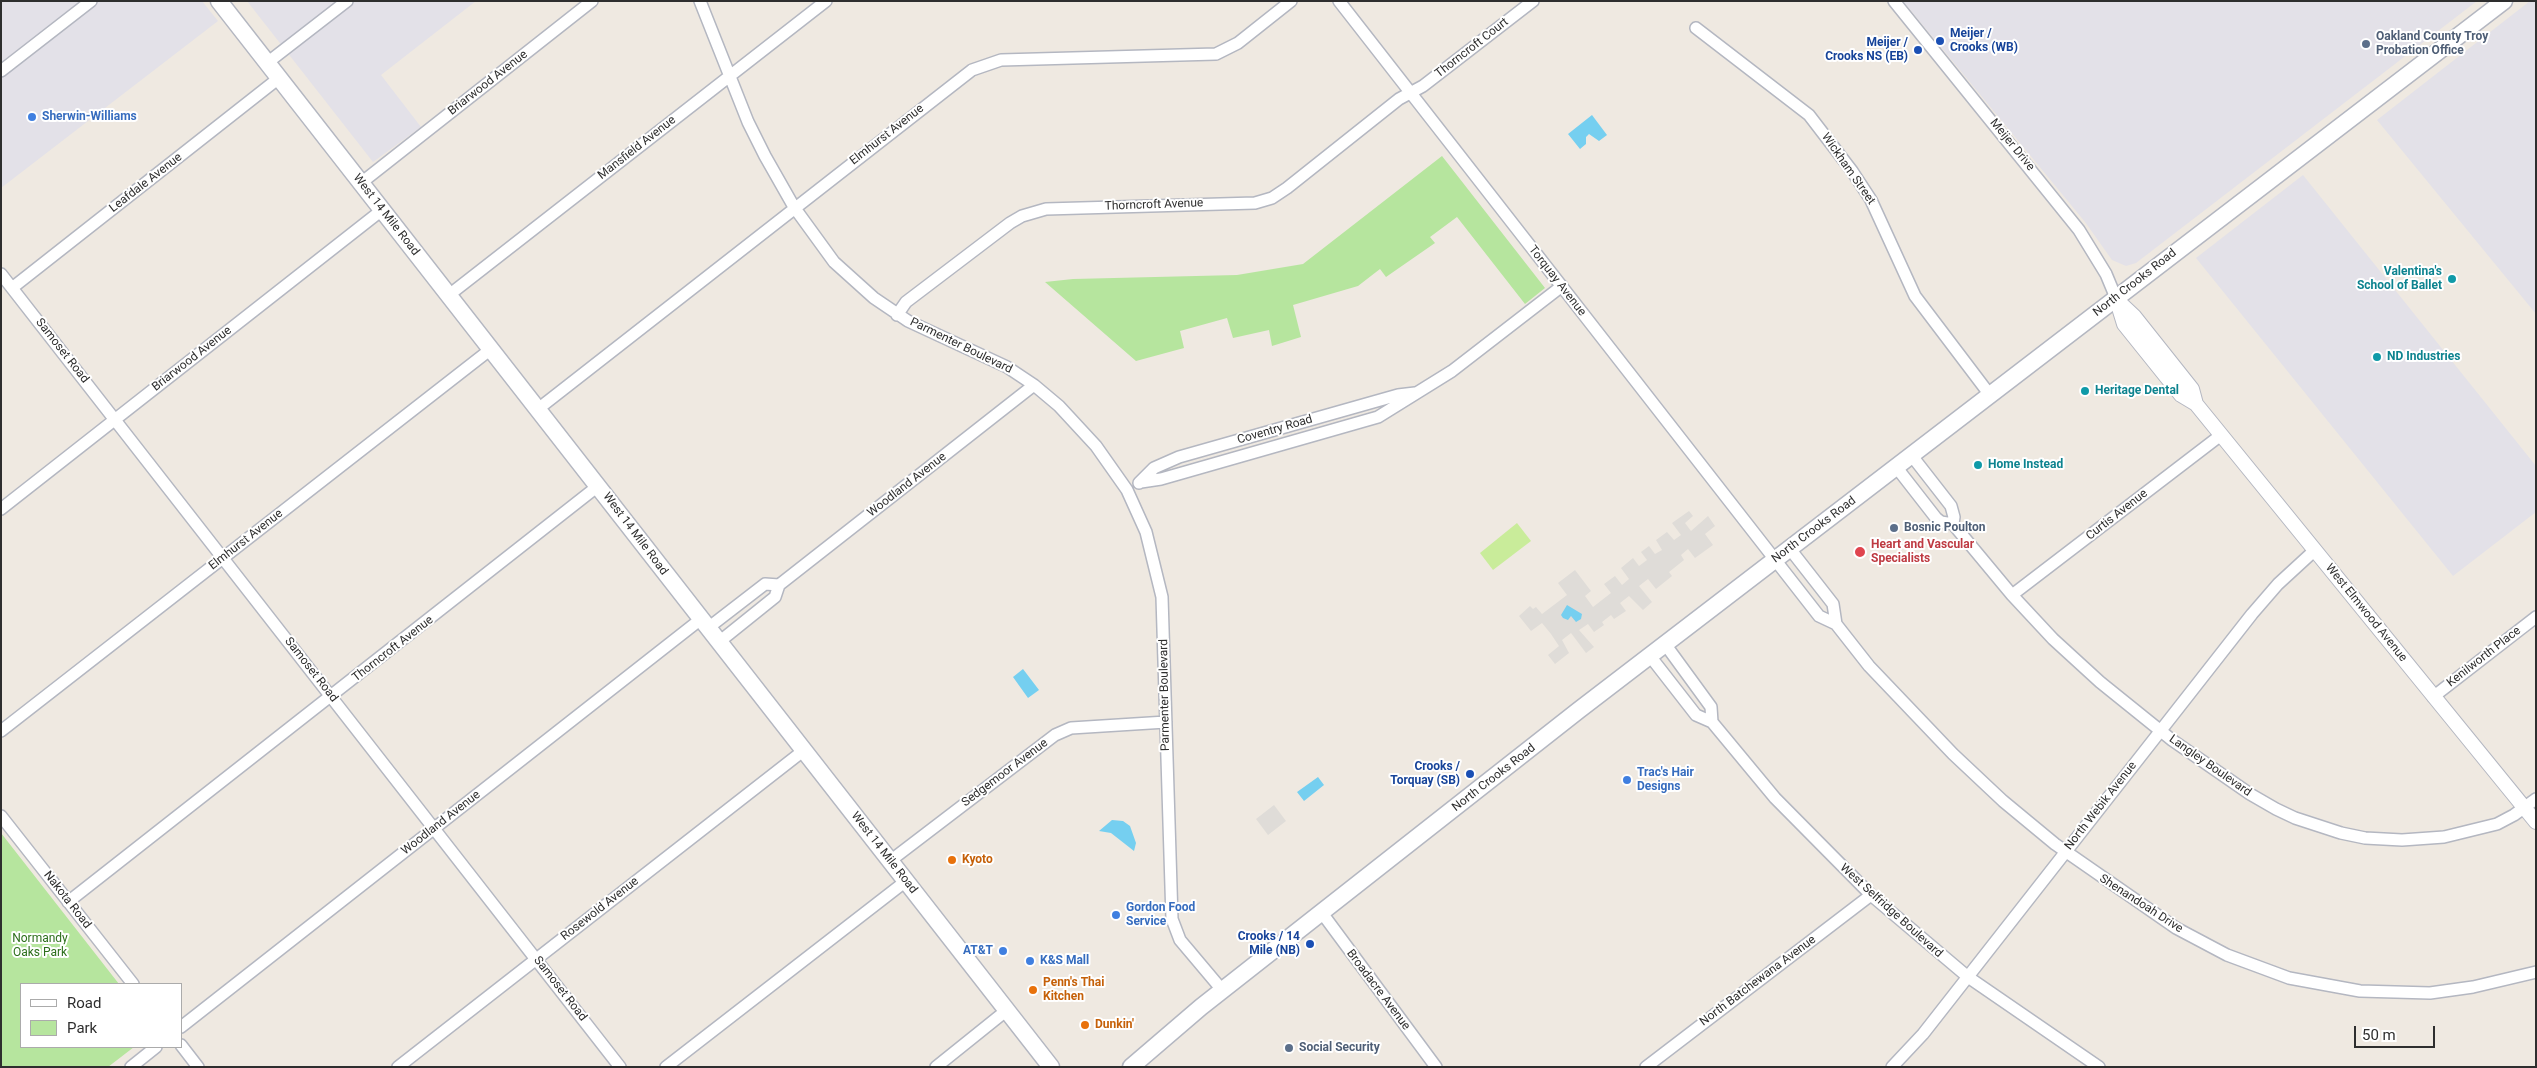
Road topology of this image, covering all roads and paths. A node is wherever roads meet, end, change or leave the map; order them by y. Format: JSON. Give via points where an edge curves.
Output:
{"nodes":[{"id":1,"x":91,"y":1,"type":"edge"},
{"id":2,"x":218,"y":1,"type":"edge"},
{"id":3,"x":347,"y":1,"type":"edge"},
{"id":4,"x":592,"y":1,"type":"edge"},
{"id":5,"x":700,"y":1,"type":"edge"},
{"id":6,"x":826,"y":1,"type":"edge"},
{"id":7,"x":1291,"y":1,"type":"edge"},
{"id":8,"x":1339,"y":1,"type":"edge"},
{"id":9,"x":1533,"y":1,"type":"edge"},
{"id":10,"x":1894,"y":1,"type":"edge"},
{"id":11,"x":2504,"y":1,"type":"edge"},
{"id":12,"x":1696,"y":28,"type":"dead end"},
{"id":13,"x":267,"y":63,"type":"junction"},
{"id":14,"x":1,"y":71,"type":"edge"},
{"id":15,"x":729,"y":77,"type":"junction"},
{"id":16,"x":279,"y":78,"type":"junction"},
{"id":17,"x":1410,"y":93,"type":"junction"},
{"id":18,"x":361,"y":183,"type":"junction"},
{"id":19,"x":794,"y":207,"type":"junction"},
{"id":20,"x":382,"y":210,"type":"junction"},
{"id":21,"x":1,"y":274,"type":"edge"},
{"id":22,"x":1562,"y":286,"type":"junction"},
{"id":23,"x":12,"y":288,"type":"junction"},
{"id":24,"x":449,"y":295,"type":"junction"},
{"id":25,"x":2116,"y":298,"type":"junction"},
{"id":26,"x":897,"y":314,"type":"junction"},
{"id":27,"x":491,"y":349,"type":"junction"},
{"id":28,"x":1034,"y":384,"type":"junction"},
{"id":29,"x":1417,"y":392,"type":"junction"},
{"id":30,"x":1990,"y":395,"type":"junction"},
{"id":31,"x":538,"y":409,"type":"junction"},
{"id":32,"x":116,"y":419,"type":"junction"},
{"id":33,"x":2221,"y":434,"type":"junction"},
{"id":34,"x":1912,"y":456,"type":"junction"},
{"id":35,"x":1897,"y":468,"type":"junction"},
{"id":36,"x":1141,"y":482,"type":"junction"},
{"id":37,"x":598,"y":486,"type":"junction"},
{"id":38,"x":1127,"y":490,"type":"junction"},
{"id":39,"x":1,"y":509,"type":"edge"},
{"id":40,"x":1953,"y":524,"type":"junction"},
{"id":41,"x":1790,"y":549,"type":"junction"},
{"id":42,"x":2315,"y":550,"type":"junction"},
{"id":43,"x":224,"y":558,"type":"junction"},
{"id":44,"x":1775,"y":560,"type":"junction"},
{"id":45,"x":780,"y":585,"type":"junction"},
{"id":46,"x":2012,"y":595,"type":"junction"},
{"id":47,"x":2536,"y":617,"type":"edge"},
{"id":48,"x":704,"y":624,"type":"junction"},
{"id":49,"x":1836,"y":624,"type":"junction"},
{"id":50,"x":719,"y":642,"type":"junction"},
{"id":51,"x":1665,"y":644,"type":"junction"},
{"id":52,"x":1650,"y":656,"type":"junction"},
{"id":53,"x":332,"y":696,"type":"junction"},
{"id":54,"x":2433,"y":697,"type":"junction"},
{"id":55,"x":1166,"y":722,"type":"junction"},
{"id":56,"x":1712,"y":722,"type":"junction"},
{"id":57,"x":1,"y":731,"type":"edge"},
{"id":58,"x":2160,"y":731,"type":"junction"},
{"id":59,"x":803,"y":751,"type":"junction"},
{"id":60,"x":2536,"y":798,"type":"edge"},
{"id":61,"x":2524,"y":808,"type":"junction"},
{"id":62,"x":1,"y":816,"type":"edge"},
{"id":63,"x":2536,"y":822,"type":"edge"},
{"id":64,"x":435,"y":828,"type":"junction"},
{"id":65,"x":2065,"y":852,"type":"junction"},
{"id":66,"x":890,"y":861,"type":"junction"},
{"id":67,"x":906,"y":881,"type":"junction"},
{"id":68,"x":1871,"y":895,"type":"junction"},
{"id":69,"x":68,"y":902,"type":"junction"},
{"id":70,"x":1322,"y":913,"type":"junction"},
{"id":71,"x":536,"y":959,"type":"junction"},
{"id":72,"x":2536,"y":972,"type":"edge"},
{"id":73,"x":1968,"y":977,"type":"junction"},
{"id":74,"x":132,"y":983,"type":"edge"},
{"id":75,"x":1223,"y":991,"type":"junction"},
{"id":76,"x":1007,"y":1010,"type":"junction"},
{"id":77,"x":182,"y":1026,"type":"edge"},
{"id":78,"x":182,"y":1046,"type":"edge"},
{"id":79,"x":155,"y":1048,"type":"edge"},
{"id":80,"x":131,"y":1067,"type":"edge"},
{"id":81,"x":198,"y":1067,"type":"edge"},
{"id":82,"x":398,"y":1067,"type":"edge"},
{"id":83,"x":620,"y":1067,"type":"edge"},
{"id":84,"x":666,"y":1067,"type":"edge"},
{"id":85,"x":936,"y":1067,"type":"edge"},
{"id":86,"x":1051,"y":1067,"type":"edge"},
{"id":87,"x":1131,"y":1067,"type":"edge"},
{"id":88,"x":1436,"y":1067,"type":"edge"},
{"id":89,"x":1646,"y":1067,"type":"edge"},
{"id":90,"x":1892,"y":1067,"type":"edge"},
{"id":91,"x":2099,"y":1067,"type":"edge"}],
"edges":[{"from":1,"to":14,"type":"street"},
{"from":2,"to":13,"type":"main road","name":"West 14 Mile Road"},
{"from":3,"to":13,"type":"street"},
{"from":4,"to":18,"type":"street","name":"Briarwood Avenue"},
{"from":5,"to":15,"type":"street","name":"Parmenter Boulevard"},
{"from":6,"to":15,"type":"street","name":"Mansfield Avenue"},
{"from":7,"to":19,"type":"street","name":"Elmhurst Avenue","via":[[1238,43],[1216,54],[1001,60],[981,65],[962,76]]},
{"from":8,"to":17,"type":"street","name":"Torquay Avenue"},
{"from":9,"to":17,"type":"street","name":"Thorncroft Court"},
{"from":10,"to":25,"type":"street","name":"Meijer Drive","via":[[2079,230],[2106,274]]},
{"from":11,"to":25,"type":"main road","name":"North Crooks Road"},
{"from":12,"to":30,"type":"street","name":"Wickham Street","via":[[1809,115],[1870,200],[1915,296]]},
{"from":13,"to":16,"type":"main road","name":"West 14 Mile Road"},
{"from":15,"to":19,"type":"street","name":"Parmenter Boulevard","via":[[748,122]]},
{"from":15,"to":24,"type":"street","name":"Mansfield Avenue"},
{"from":16,"to":18,"type":"main road","name":"West 14 Mile Road"},
{"from":16,"to":23,"type":"street","name":"Leafdale Avenue"},
{"from":17,"to":22,"type":"street","name":"Torquay Avenue"},
{"from":17,"to":26,"type":"street","name":"Thorncroft Avenue","via":[[1399,98],[1287,188],[1264,201],[1046,209],[1022,216],[906,302]]},
{"from":18,"to":20,"type":"main road","name":"West 14 Mile Road"},
{"from":19,"to":26,"type":"street","name":"Parmenter Boulevard","via":[[834,262]]},
{"from":19,"to":31,"type":"street","name":"Elmhurst Avenue"},
{"from":20,"to":24,"type":"main road","name":"West 14 Mile Road"},
{"from":20,"to":32,"type":"street","name":"Briarwood Avenue"},
{"from":21,"to":23,"type":"street","name":"Samoset Road"},
{"from":22,"to":29,"type":"street","name":"Coventry Road","via":[[1452,371]]},
{"from":22,"to":44,"type":"street","name":"Torquay Avenue"},
{"from":23,"to":32,"type":"street","name":"Samoset Road"},
{"from":24,"to":27,"type":"main road","name":"West 14 Mile Road"},
{"from":25,"to":30,"type":"main road","name":"North Crooks Road"},
{"from":25,"to":33,"type":"street","name":"West Elmwood Avenue","via":[[2192,389],[2196,404]]},
{"from":26,"to":28,"type":"street","name":"Parmenter Boulevard","via":[[1007,367]]},
{"from":27,"to":31,"type":"main road","name":"West 14 Mile Road"},
{"from":27,"to":43,"type":"street","name":"Elmhurst Avenue"},
{"from":28,"to":38,"type":"street","name":"Parmenter Boulevard","via":[[1096,446]]},
{"from":28,"to":45,"type":"street","name":"Woodland Avenue"},
{"from":29,"to":36,"type":"street","name":"Coventry Road","via":[[1378,417]]},
{"from":29,"to":36,"type":"street","name":"Coventry Road","via":[[1179,457],[1154,468]]},
{"from":30,"to":34,"type":"main road","name":"North Crooks Road"},
{"from":31,"to":37,"type":"main road","name":"West 14 Mile Road"},
{"from":32,"to":39,"type":"street","name":"Briarwood Avenue"},
{"from":32,"to":43,"type":"street","name":"Samoset Road"},
{"from":33,"to":42,"type":"street","name":"West Elmwood Avenue"},
{"from":33,"to":46,"type":"street","name":"Curtis Avenue"},
{"from":34,"to":35,"type":"main road","name":"North Crooks Road"},
{"from":34,"to":40,"type":"street","name":"Langley Boulevard","via":[[1951,506]]},
{"from":35,"to":40,"type":"street","name":"Langley Boulevard","via":[[1936,518]]},
{"from":35,"to":41,"type":"main road","name":"North Crooks Road"},
{"from":36,"to":38,"type":"street","name":"Coventry Road"},
{"from":37,"to":48,"type":"main road","name":"West 14 Mile Road"},
{"from":37,"to":53,"type":"street","name":"Thorncroft Avenue"},
{"from":38,"to":55,"type":"street","name":"Parmenter Boulevard","via":[[1146,532],[1162,597]]},
{"from":40,"to":46,"type":"street","name":"Langley Boulevard"},
{"from":41,"to":44,"type":"main road","name":"North Crooks Road"},
{"from":41,"to":49,"type":"street","name":"Shenandoah Drive","via":[[1833,604]]},
{"from":42,"to":54,"type":"street","name":"West Elmwood Avenue"},
{"from":42,"to":58,"type":"street","name":"North Webik Avenue","via":[[2262,601]]},
{"from":43,"to":53,"type":"street","name":"Samoset Road"},
{"from":43,"to":57,"type":"street","name":"Elmhurst Avenue"},
{"from":44,"to":49,"type":"street","name":"Shenandoah Drive","via":[[1819,616]]},
{"from":44,"to":51,"type":"main road","name":"North Crooks Road"},
{"from":45,"to":48,"type":"street","name":"Woodland Avenue","via":[[766,584]]},
{"from":45,"to":50,"type":"street","name":"Woodland Avenue","via":[[775,597]]},
{"from":46,"to":58,"type":"street","name":"Langley Boulevard","via":[[2087,671]]},
{"from":47,"to":54,"type":"street","name":"Kenilworth Place"},
{"from":48,"to":50,"type":"main road","name":"West 14 Mile Road"},
{"from":48,"to":64,"type":"street","name":"Woodland Avenue"},
{"from":49,"to":65,"type":"street","name":"Shenandoah Drive","via":[[1869,666],[1928,730],[2003,802]]},
{"from":50,"to":59,"type":"main road","name":"West 14 Mile Road"},
{"from":51,"to":52,"type":"main road","name":"North Crooks Road"},
{"from":51,"to":56,"type":"street","name":"West Selfridge Boulevard","via":[[1711,707]]},
{"from":52,"to":56,"type":"street","name":"West Selfridge Boulevard","via":[[1696,715]]},
{"from":52,"to":70,"type":"main road","name":"North Crooks Road"},
{"from":53,"to":64,"type":"street","name":"Samoset Road"},
{"from":53,"to":69,"type":"street","name":"Thorncroft Avenue"},
{"from":54,"to":61,"type":"street","name":"West Elmwood Avenue"},
{"from":55,"to":66,"type":"street","name":"Sedgemoor Avenue","via":[[1071,728],[1055,735]]},
{"from":55,"to":75,"type":"street","name":"Parmenter Boulevard","via":[[1172,919],[1180,940]]},
{"from":56,"to":68,"type":"street","name":"West Selfridge Boulevard","via":[[1775,798]]},
{"from":58,"to":61,"type":"street","name":"Langley Boulevard","via":[[2250,794],[2295,818],[2341,833],[2387,840],[2444,837],[2497,824]]},
{"from":58,"to":65,"type":"street","name":"North Webik Avenue"},
{"from":59,"to":66,"type":"main road","name":"West 14 Mile Road"},
{"from":59,"to":71,"type":"street","name":"Rosewold Avenue"},
{"from":60,"to":61,"type":"street","name":"Langley Boulevard"},
{"from":61,"to":63,"type":"street","name":"West Elmwood Avenue"},
{"from":62,"to":69,"type":"street","name":"Nakota Road"},
{"from":64,"to":71,"type":"street","name":"Samoset Road"},
{"from":64,"to":77,"type":"street","name":"Woodland Avenue"},
{"from":65,"to":72,"type":"street","name":"Shenandoah Drive","via":[[2176,928],[2227,955],[2289,978],[2360,991],[2430,993],[2482,986]]},
{"from":65,"to":73,"type":"street","name":"North Webik Avenue"},
{"from":66,"to":67,"type":"main road","name":"West 14 Mile Road"},
{"from":67,"to":76,"type":"main road","name":"West 14 Mile Road"},
{"from":67,"to":84,"type":"street"},
{"from":68,"to":73,"type":"street","name":"West Selfridge Boulevard"},
{"from":68,"to":89,"type":"street","name":"North Batchewana Avenue"},
{"from":69,"to":74,"type":"street","name":"Nakota Road"},
{"from":70,"to":75,"type":"main road","name":"North Crooks Road"},
{"from":70,"to":88,"type":"street","name":"Broadacre Avenue"},
{"from":71,"to":82,"type":"street","name":"Rosewold Avenue"},
{"from":71,"to":83,"type":"street","name":"Samoset Road"},
{"from":73,"to":90,"type":"street","name":"North Webik Avenue"},
{"from":73,"to":91,"type":"street","name":"West Selfridge Boulevard"},
{"from":75,"to":87,"type":"main road","name":"North Crooks Road"},
{"from":76,"to":85,"type":"street"},
{"from":76,"to":86,"type":"main road","name":"West 14 Mile Road"},
{"from":78,"to":81,"type":"street"},
{"from":79,"to":80,"type":"street"}]}
